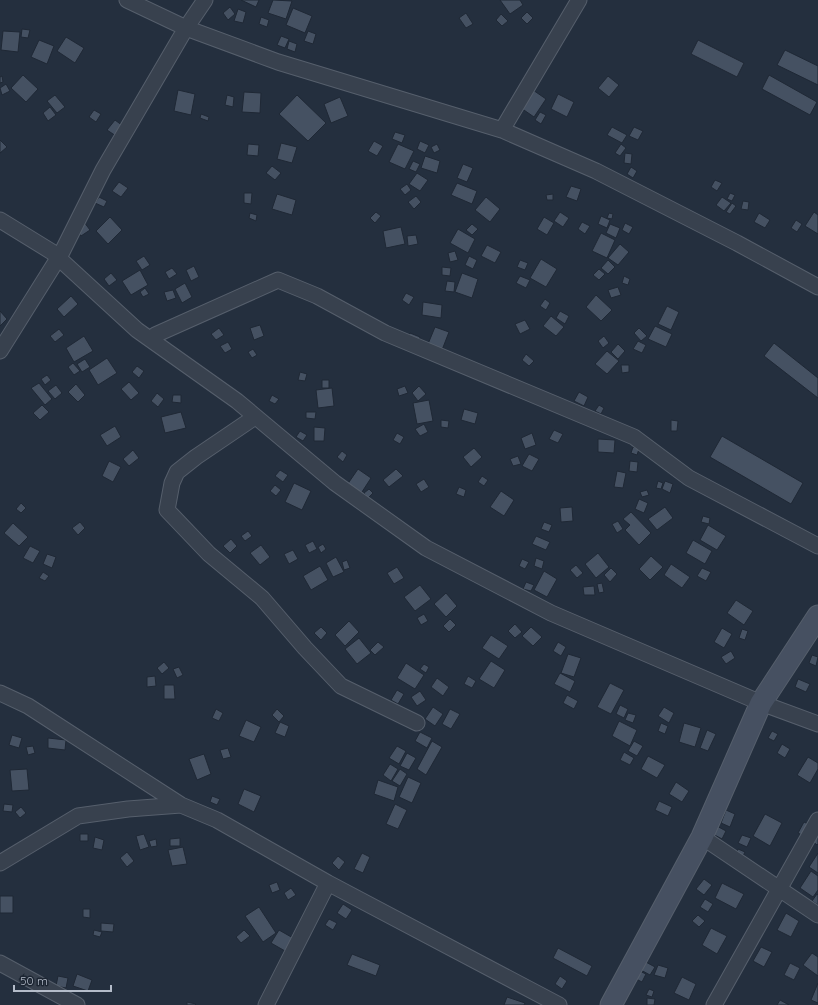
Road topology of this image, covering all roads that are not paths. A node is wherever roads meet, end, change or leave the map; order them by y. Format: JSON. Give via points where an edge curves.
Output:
{"nodes":[{"id":1,"x":127,"y":0,"type":"edge"},
{"id":2,"x":205,"y":0,"type":"edge"},
{"id":3,"x":579,"y":0,"type":"edge"},
{"id":4,"x":186,"y":28,"type":"junction"},
{"id":5,"x":502,"y":130,"type":"junction"},
{"id":6,"x":0,"y":220,"type":"edge"},
{"id":7,"x":58,"y":258,"type":"junction"},
{"id":8,"x":818,"y":287,"type":"edge"},
{"id":9,"x":154,"y":335,"type":"dead end"},
{"id":10,"x":0,"y":351,"type":"edge"},
{"id":11,"x":255,"y":416,"type":"junction"},
{"id":12,"x":818,"y":546,"type":"edge"},
{"id":13,"x":818,"y":616,"type":"edge"},
{"id":14,"x":0,"y":693,"type":"edge"},
{"id":15,"x":761,"y":703,"type":"junction"},
{"id":16,"x":418,"y":723,"type":"dead end"},
{"id":17,"x":818,"y":724,"type":"edge"},
{"id":18,"x":181,"y":805,"type":"junction"},
{"id":19,"x":818,"y":820,"type":"edge"},
{"id":20,"x":702,"y":837,"type":"junction"},
{"id":21,"x":0,"y":863,"type":"edge"},
{"id":22,"x":328,"y":883,"type":"junction"},
{"id":23,"x":779,"y":888,"type":"junction"},
{"id":24,"x":818,"y":915,"type":"edge"},
{"id":25,"x":0,"y":963,"type":"edge"},
{"id":26,"x":77,"y":1005,"type":"edge"},
{"id":27,"x":266,"y":1005,"type":"edge"},
{"id":28,"x":559,"y":1005,"type":"edge"},
{"id":29,"x":611,"y":1005,"type":"edge"},
{"id":30,"x":714,"y":1005,"type":"edge"}],
"edges":[{"from":1,"to":4,"type":"street"},
{"from":2,"to":4,"type":"street"},
{"from":3,"to":5,"type":"street"},
{"from":4,"to":5,"type":"street","via":[[278,62]]},
{"from":4,"to":7,"type":"street","via":[[104,170]]},
{"from":5,"to":8,"type":"street","via":[[596,171]]},
{"from":6,"to":7,"type":"street"},
{"from":7,"to":10,"type":"street"},
{"from":7,"to":11,"type":"street","via":[[137,330]]},
{"from":9,"to":12,"type":"street","via":[[278,280],[317,296],[385,333],[634,438],[689,478]]},
{"from":11,"to":15,"type":"street","via":[[335,482],[426,548],[551,613]]},
{"from":11,"to":16,"type":"street","via":[[177,472],[172,483],[167,510],[209,554],[262,598],[341,686]]},
{"from":13,"to":15,"type":"street"},
{"from":14,"to":18,"type":"street","via":[[28,706]]},
{"from":15,"to":17,"type":"street"},
{"from":15,"to":20,"type":"street"},
{"from":18,"to":21,"type":"street","via":[[78,816]]},
{"from":18,"to":22,"type":"street","via":[[217,820]]},
{"from":19,"to":23,"type":"street"},
{"from":20,"to":23,"type":"street"},
{"from":20,"to":29,"type":"street"},
{"from":22,"to":27,"type":"street"},
{"from":22,"to":28,"type":"street"},
{"from":23,"to":24,"type":"street"},
{"from":23,"to":30,"type":"street"},
{"from":25,"to":26,"type":"street"}]}
